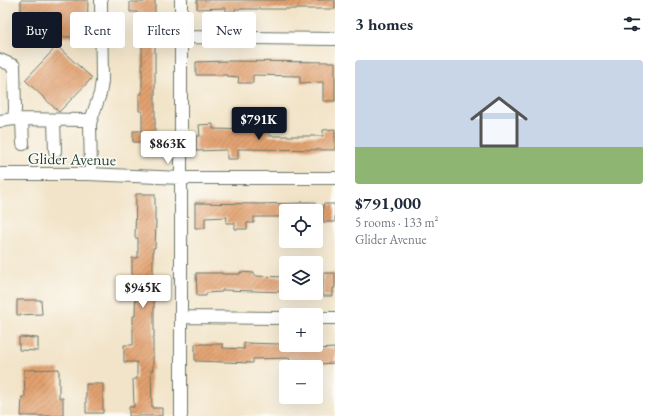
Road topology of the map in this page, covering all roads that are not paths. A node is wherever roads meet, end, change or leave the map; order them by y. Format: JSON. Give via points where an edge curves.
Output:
{"nodes":[{"id":1,"x":101,"y":0,"type":"edge"},
{"id":2,"x":181,"y":0,"type":"edge"},
{"id":3,"x":181,"y":12,"type":"edge"},
{"id":4,"x":194,"y":37,"type":"edge"},
{"id":5,"x":335,"y":39,"type":"edge"},
{"id":6,"x":181,"y":48,"type":"edge"},
{"id":7,"x":0,"y":60,"type":"edge"},
{"id":8,"x":18,"y":120,"type":"junction"},
{"id":9,"x":0,"y":121,"type":"edge"},
{"id":10,"x":54,"y":121,"type":"junction"},
{"id":11,"x":90,"y":123,"type":"junction"},
{"id":12,"x":23,"y":144,"type":"dead end"},
{"id":13,"x":55,"y":151,"type":"dead end"},
{"id":14,"x":0,"y":174,"type":"edge"},
{"id":15,"x":90,"y":174,"type":"junction"},
{"id":16,"x":181,"y":178,"type":"junction"},
{"id":17,"x":335,"y":178,"type":"edge"},
{"id":18,"x":181,"y":317,"type":"junction"},
{"id":19,"x":279,"y":318,"type":"edge"},
{"id":20,"x":323,"y":318,"type":"edge"},
{"id":21,"x":335,"y":318,"type":"edge"},
{"id":22,"x":181,"y":416,"type":"edge"}],
"edges":[{"from":1,"to":11,"type":"street","via":[[102,81]]},
{"from":2,"to":3,"type":"street"},
{"from":4,"to":5,"type":"street"},
{"from":6,"to":16,"type":"street"},
{"from":7,"to":8,"type":"street","via":[[14,66],[15,109]]},
{"from":8,"to":9,"type":"street"},
{"from":8,"to":10,"type":"street"},
{"from":8,"to":12,"type":"street"},
{"from":10,"to":11,"type":"street","via":[[86,120]]},
{"from":10,"to":13,"type":"street"},
{"from":11,"to":15,"type":"street"},
{"from":14,"to":15,"type":"street","name":"Glider Avenue"},
{"from":15,"to":16,"type":"street","name":"Glider Avenue"},
{"from":16,"to":17,"type":"street","name":"Glider Avenue"},
{"from":16,"to":18,"type":"street"},
{"from":18,"to":19,"type":"street"},
{"from":18,"to":22,"type":"street"},
{"from":20,"to":21,"type":"street"}]}
